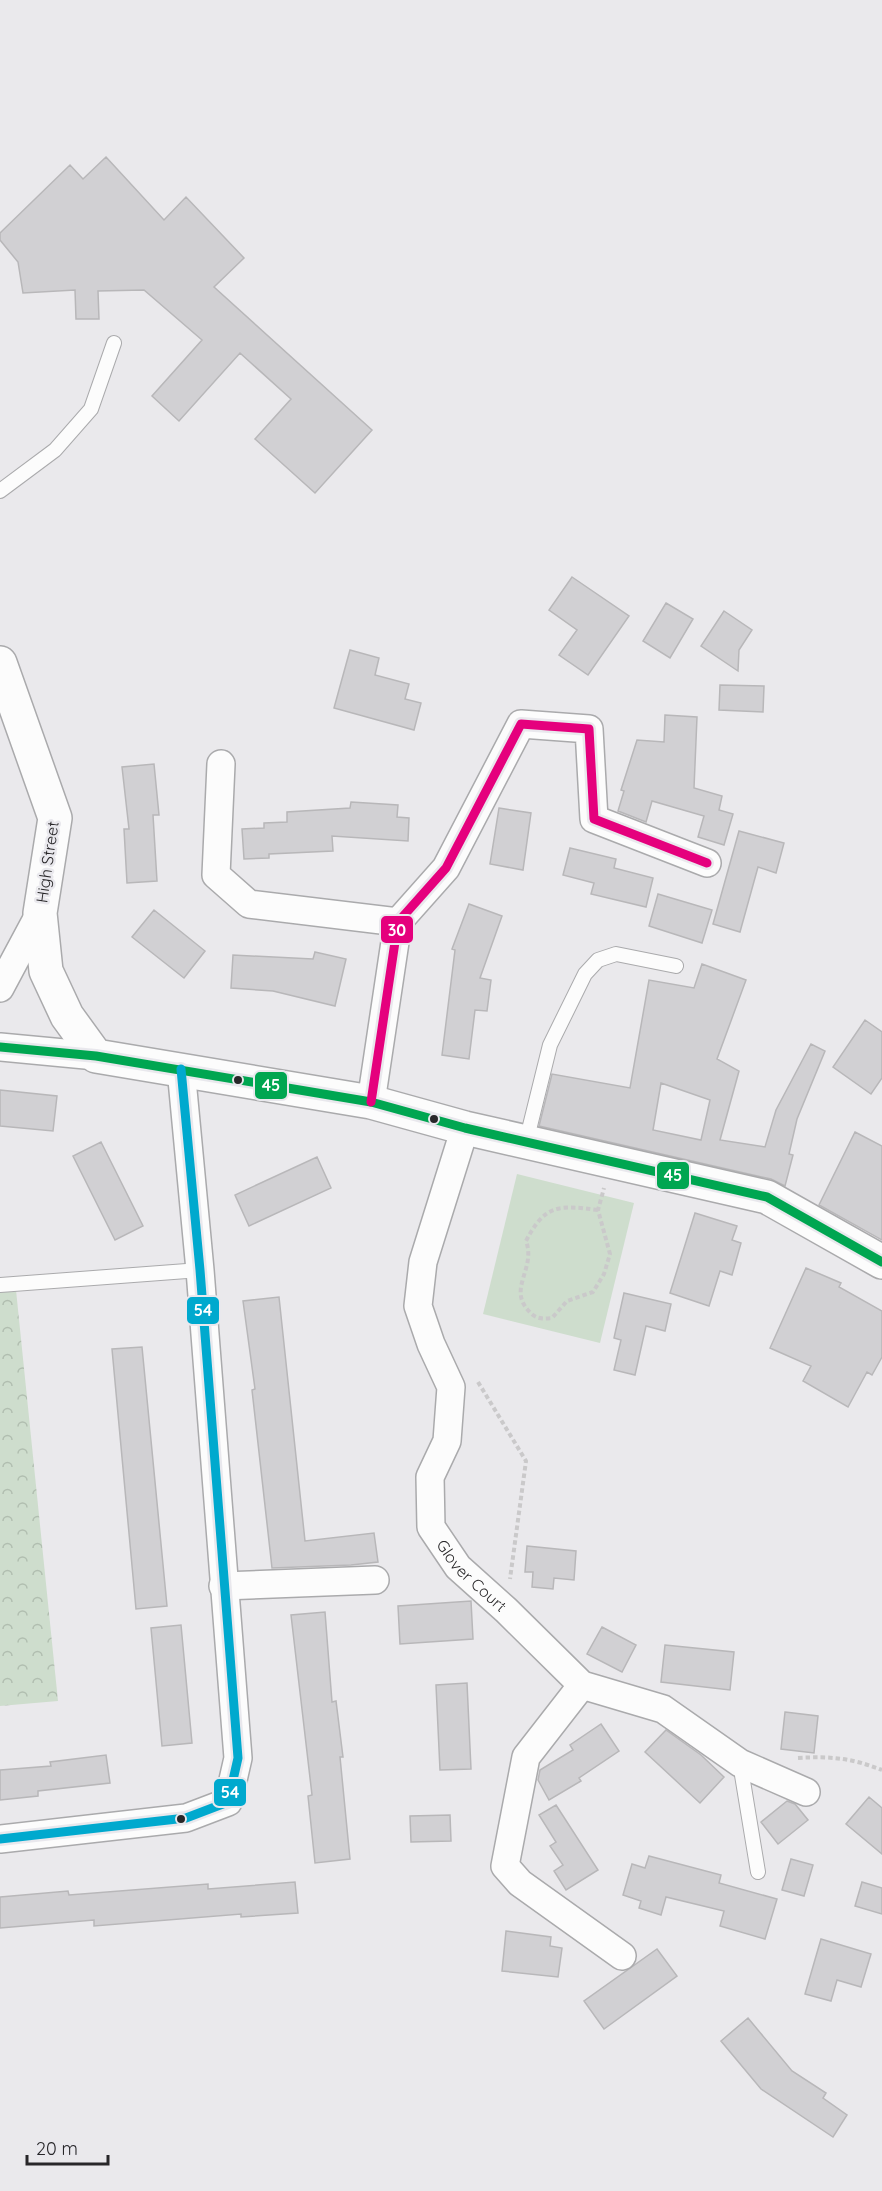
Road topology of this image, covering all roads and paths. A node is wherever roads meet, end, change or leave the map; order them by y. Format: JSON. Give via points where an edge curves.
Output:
{"nodes":[{"id":1,"x":114,"y":343,"type":"dead end"},
{"id":2,"x":0,"y":491,"type":"edge"},
{"id":3,"x":0,"y":663,"type":"edge"},
{"id":4,"x":221,"y":764,"type":"dead end"},
{"id":5,"x":707,"y":863,"type":"dead end"},
{"id":6,"x":40,"y":913,"type":"junction"},
{"id":7,"x":398,"y":922,"type":"junction"},
{"id":8,"x":676,"y":966,"type":"dead end"},
{"id":9,"x":0,"y":988,"type":"edge"},
{"id":10,"x":0,"y":1047,"type":"edge"},
{"id":11,"x":96,"y":1056,"type":"junction"},
{"id":12,"x":181,"y":1069,"type":"junction"},
{"id":13,"x":371,"y":1102,"type":"junction"},
{"id":14,"x":465,"y":1128,"type":"junction"},
{"id":15,"x":520,"y":1140,"type":"junction"},
{"id":16,"x":611,"y":1161,"type":"junction"},
{"id":17,"x":598,"y":1210,"type":"junction"},
{"id":18,"x":882,"y":1262,"type":"edge"},
{"id":19,"x":200,"y":1270,"type":"junction"},
{"id":20,"x":0,"y":1285,"type":"edge"},
{"id":21,"x":473,"y":1374,"type":"dead end"},
{"id":22,"x":375,"y":1580,"type":"dead end"},
{"id":23,"x":223,"y":1587,"type":"junction"},
{"id":24,"x":506,"y":1610,"type":"junction"},
{"id":25,"x":582,"y":1685,"type":"junction"},
{"id":26,"x":797,"y":1758,"type":"dead end"},
{"id":27,"x":741,"y":1763,"type":"junction"},
{"id":28,"x":882,"y":1770,"type":"edge"},
{"id":29,"x":806,"y":1792,"type":"dead end"},
{"id":30,"x":0,"y":1839,"type":"edge"},
{"id":31,"x":758,"y":1872,"type":"dead end"},
{"id":32,"x":622,"y":1956,"type":"dead end"}],
"edges":[{"from":1,"to":2,"type":"lane","via":[[91,409],[55,450]]},
{"from":3,"to":6,"type":"main road","name":"High Street","via":[[55,819]]},
{"from":4,"to":7,"type":"street","via":[[216,876],[249,904]]},
{"from":5,"to":7,"type":"street","via":[[594,819],[589,729],[521,724],[446,868]]},
{"from":6,"to":9,"type":"street"},
{"from":6,"to":11,"type":"main road","name":"High Street","via":[[46,970],[67,1016]]},
{"from":7,"to":13,"type":"street"},
{"from":8,"to":15,"type":"lane","via":[[616,954],[598,960],[585,974],[550,1045]]},
{"from":10,"to":11,"type":"street"},
{"from":11,"to":12,"type":"main road"},
{"from":12,"to":13,"type":"main road"},
{"from":12,"to":19,"type":"street"},
{"from":13,"to":14,"type":"main road"},
{"from":14,"to":15,"type":"main road"},
{"from":14,"to":24,"type":"street","name":"Glover Court","via":[[423,1262],[418,1306],[451,1387],[447,1441],[430,1477],[431,1527],[458,1567]]},
{"from":15,"to":16,"type":"main road"},
{"from":16,"to":17,"type":"path"},
{"from":16,"to":18,"type":"main road","via":[[767,1197]]},
{"from":17,"to":17,"type":"path","via":[[610,1254],[604,1274],[593,1292],[567,1301],[552,1318],[537,1319],[521,1302],[519,1292],[527,1270],[526,1240],[533,1227],[547,1211],[572,1206]]},
{"from":19,"to":20,"type":"lane"},
{"from":19,"to":23,"type":"street"},
{"from":21,"to":24,"type":"path","via":[[526,1461]]},
{"from":22,"to":23,"type":"street"},
{"from":23,"to":30,"type":"street","via":[[238,1758],[228,1803],[186,1818]]},
{"from":24,"to":25,"type":"street","name":"Glover Court"},
{"from":25,"to":27,"type":"street","name":"Glover Court","via":[[663,1709]]},
{"from":25,"to":32,"type":"street","via":[[526,1757],[505,1866],[520,1883]]},
{"from":26,"to":28,"type":"path","via":[[855,1760]]},
{"from":27,"to":29,"type":"street","name":"Glover Court"},
{"from":27,"to":31,"type":"lane"}]}
